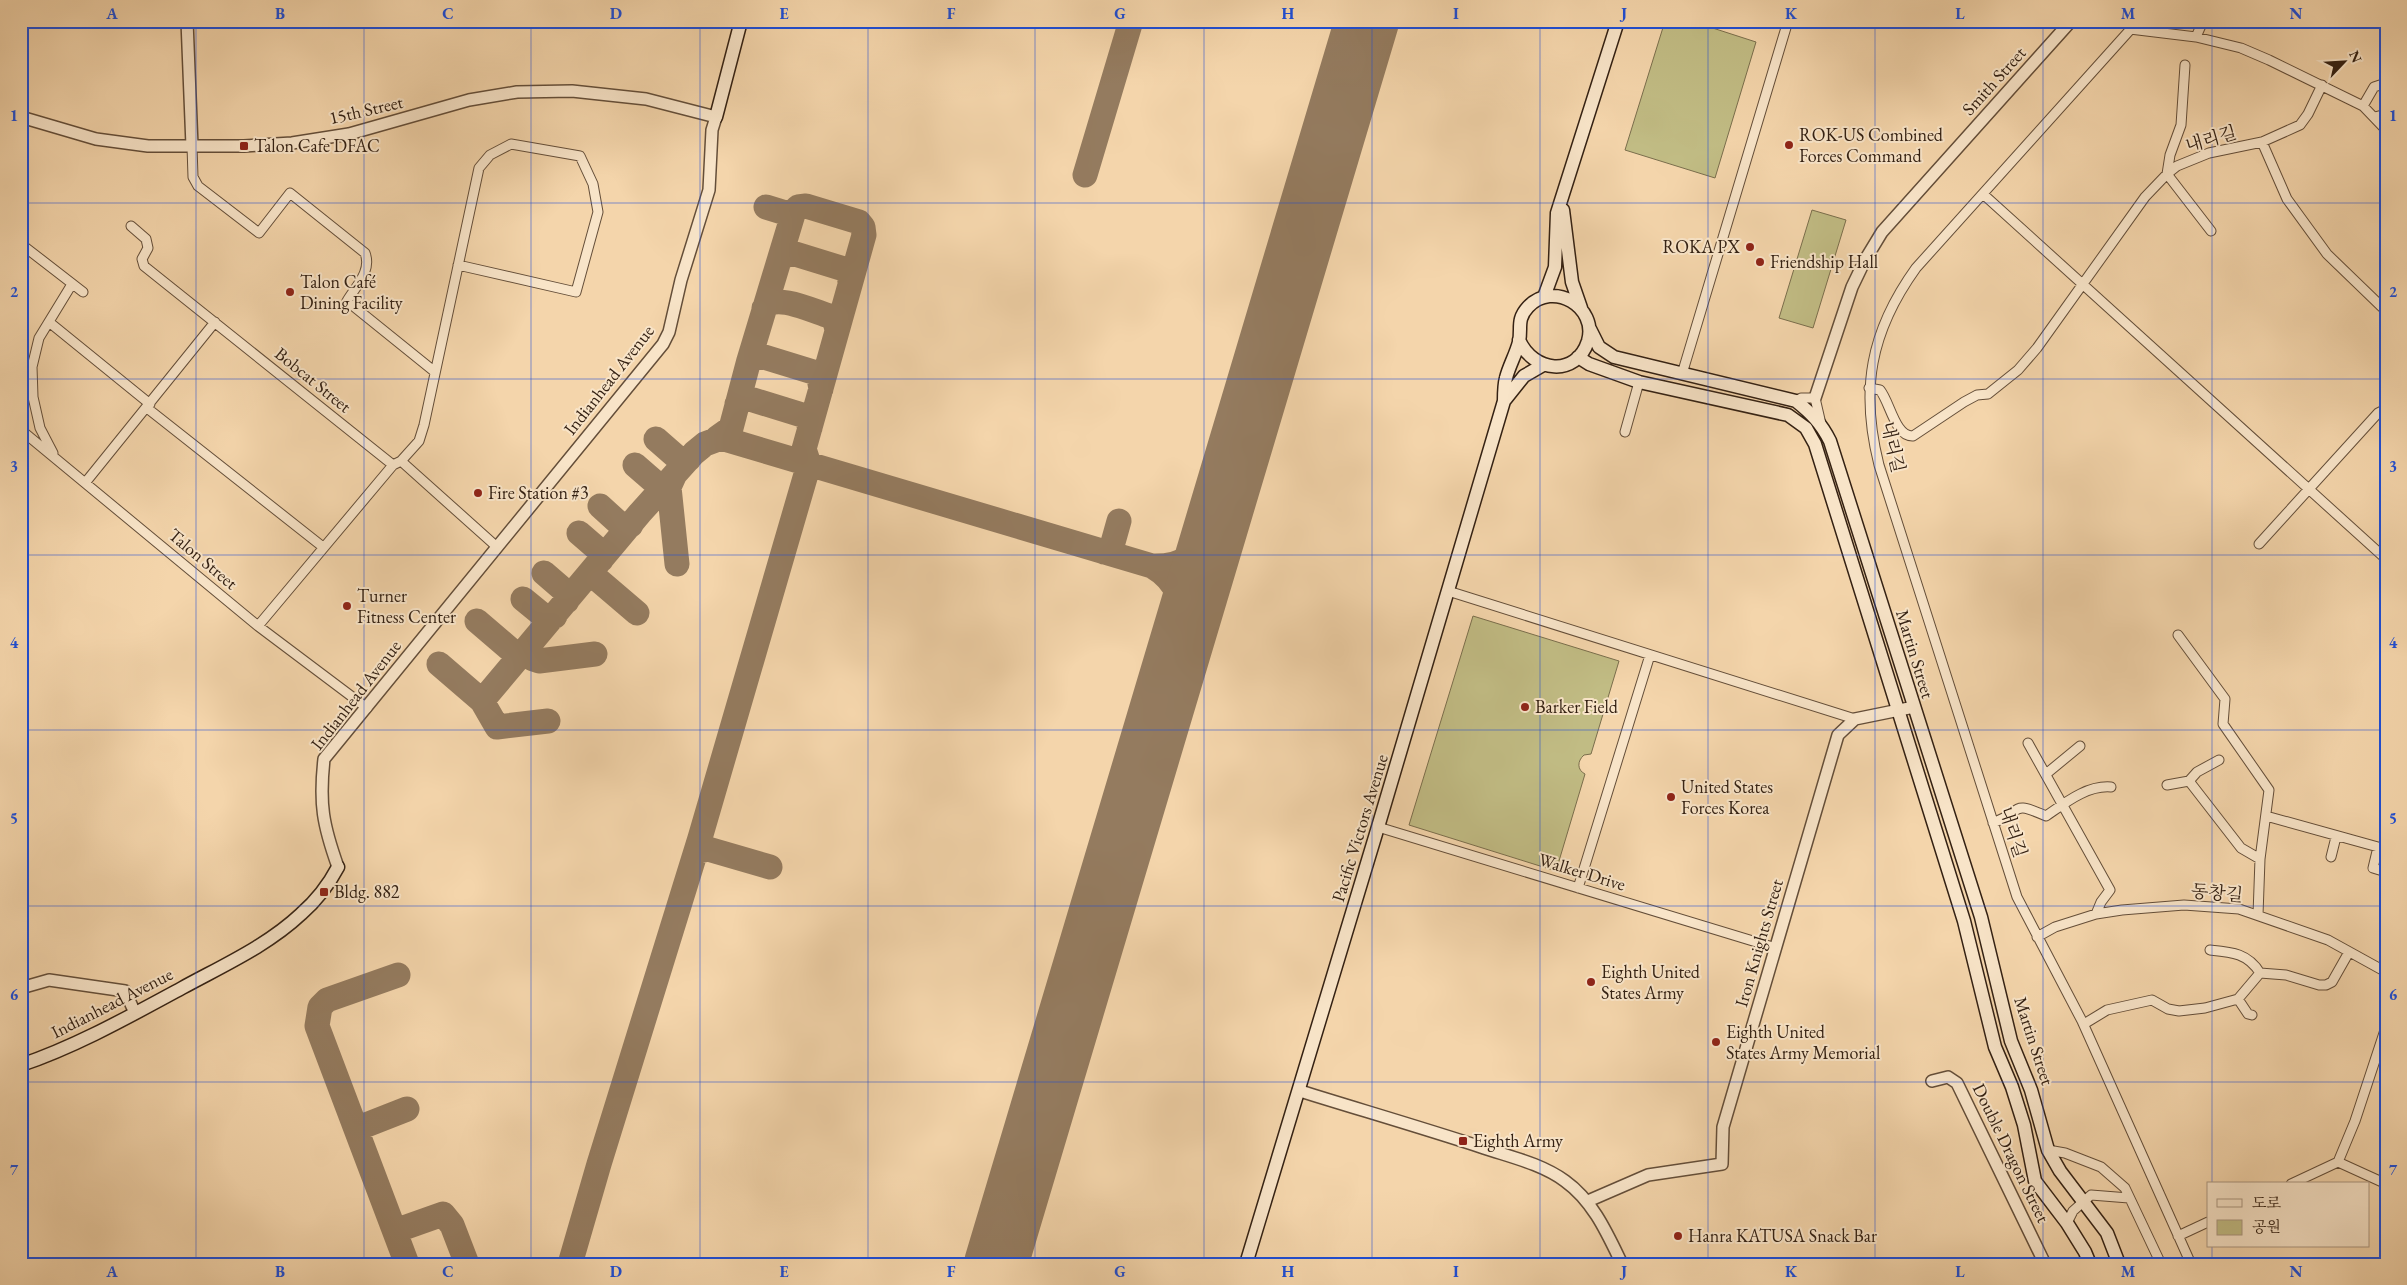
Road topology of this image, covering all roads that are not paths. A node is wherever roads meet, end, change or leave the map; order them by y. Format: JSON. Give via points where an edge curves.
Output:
{"nodes":[{"id":1,"x":187,"y":21,"type":"edge"},
{"id":2,"x":741,"y":21,"type":"edge"},
{"id":3,"x":1618,"y":21,"type":"edge"},
{"id":4,"x":1788,"y":21,"type":"edge"},
{"id":5,"x":2071,"y":21,"type":"edge"},
{"id":6,"x":2138,"y":21,"type":"edge"},
{"id":7,"x":2203,"y":21,"type":"edge"},
{"id":8,"x":2381,"y":21,"type":"edge"},
{"id":9,"x":2386,"y":28,"type":"edge"},
{"id":10,"x":2130,"y":29,"type":"junction"},
{"id":11,"x":2196,"y":37,"type":"junction"},
{"id":12,"x":2185,"y":65,"type":"dead end"},
{"id":13,"x":2386,"y":83,"type":"edge"},
{"id":14,"x":2322,"y":85,"type":"junction"},
{"id":15,"x":2363,"y":106,"type":"junction"},
{"id":16,"x":2386,"y":114,"type":"edge"},
{"id":17,"x":21,"y":117,"type":"edge"},
{"id":18,"x":716,"y":117,"type":"junction"},
{"id":19,"x":2375,"y":117,"type":"junction"},
{"id":20,"x":2386,"y":130,"type":"edge"},
{"id":21,"x":2262,"y":142,"type":"junction"},
{"id":22,"x":192,"y":146,"type":"junction"},
{"id":23,"x":2167,"y":174,"type":"junction"},
{"id":24,"x":1983,"y":194,"type":"junction"},
{"id":25,"x":1561,"y":198,"type":"junction"},
{"id":26,"x":131,"y":226,"type":"dead end"},
{"id":27,"x":2211,"y":230,"type":"dead end"},
{"id":28,"x":21,"y":244,"type":"edge"},
{"id":29,"x":458,"y":265,"type":"junction"},
{"id":30,"x":72,"y":284,"type":"junction"},
{"id":31,"x":2082,"y":285,"type":"junction"},
{"id":32,"x":83,"y":292,"type":"dead end"},
{"id":33,"x":1544,"y":297,"type":"junction"},
{"id":34,"x":1581,"y":309,"type":"junction"},
{"id":35,"x":2386,"y":311,"type":"edge"},
{"id":36,"x":49,"y":322,"type":"junction"},
{"id":37,"x":215,"y":322,"type":"junction"},
{"id":38,"x":1588,"y":324,"type":"junction"},
{"id":39,"x":1519,"y":340,"type":"junction"},
{"id":40,"x":1578,"y":357,"type":"junction"},
{"id":41,"x":1543,"y":365,"type":"junction"},
{"id":42,"x":435,"y":372,"type":"junction"},
{"id":43,"x":1682,"y":374,"type":"junction"},
{"id":44,"x":1640,"y":382,"type":"junction"},
{"id":45,"x":1869,"y":388,"type":"junction"},
{"id":46,"x":1815,"y":398,"type":"junction"},
{"id":47,"x":1504,"y":401,"type":"junction"},
{"id":48,"x":1796,"y":401,"type":"junction"},
{"id":49,"x":148,"y":406,"type":"junction"},
{"id":50,"x":2386,"y":409,"type":"edge"},
{"id":51,"x":1822,"y":424,"type":"junction"},
{"id":52,"x":21,"y":430,"type":"edge"},
{"id":53,"x":1625,"y":432,"type":"dead end"},
{"id":54,"x":55,"y":458,"type":"junction"},
{"id":55,"x":397,"y":463,"type":"junction"},
{"id":56,"x":85,"y":483,"type":"junction"},
{"id":57,"x":2309,"y":488,"type":"junction"},
{"id":58,"x":2259,"y":544,"type":"dead end"},
{"id":59,"x":497,"y":547,"type":"junction"},
{"id":60,"x":323,"y":548,"type":"junction"},
{"id":61,"x":2386,"y":558,"type":"edge"},
{"id":62,"x":1448,"y":591,"type":"junction"},
{"id":63,"x":258,"y":626,"type":"junction"},
{"id":64,"x":2178,"y":635,"type":"dead end"},
{"id":65,"x":1650,"y":655,"type":"junction"},
{"id":66,"x":1914,"y":707,"type":"junction"},
{"id":67,"x":367,"y":708,"type":"junction"},
{"id":68,"x":1897,"y":710,"type":"junction"},
{"id":69,"x":1854,"y":720,"type":"junction"},
{"id":70,"x":2028,"y":742,"type":"dead end"},
{"id":71,"x":2080,"y":746,"type":"dead end"},
{"id":72,"x":2218,"y":760,"type":"dead end"},
{"id":73,"x":2046,"y":774,"type":"junction"},
{"id":74,"x":2189,"y":781,"type":"junction"},
{"id":75,"x":2167,"y":785,"type":"dead end"},
{"id":76,"x":2111,"y":788,"type":"dead end"},
{"id":77,"x":2063,"y":805,"type":"junction"},
{"id":78,"x":2266,"y":816,"type":"junction"},
{"id":79,"x":1993,"y":822,"type":"junction"},
{"id":80,"x":1378,"y":827,"type":"junction"},
{"id":81,"x":2336,"y":837,"type":"junction"},
{"id":82,"x":2331,"y":857,"type":"dead end"},
{"id":83,"x":2260,"y":860,"type":"junction"},
{"id":84,"x":338,"y":867,"type":"joint"},
{"id":85,"x":2386,"y":872,"type":"edge"},
{"id":86,"x":1578,"y":888,"type":"junction"},
{"id":87,"x":2096,"y":914,"type":"junction"},
{"id":88,"x":2258,"y":915,"type":"junction"},
{"id":89,"x":2038,"y":937,"type":"junction"},
{"id":90,"x":1776,"y":948,"type":"junction"},
{"id":91,"x":2210,"y":950,"type":"dead end"},
{"id":92,"x":2349,"y":952,"type":"junction"},
{"id":93,"x":2386,"y":972,"type":"edge"},
{"id":94,"x":2260,"y":973,"type":"junction"},
{"id":95,"x":21,"y":988,"type":"edge"},
{"id":96,"x":2238,"y":999,"type":"junction"},
{"id":97,"x":135,"y":1013,"type":"junction"},
{"id":98,"x":2252,"y":1015,"type":"dead end"},
{"id":99,"x":2084,"y":1024,"type":"junction"},
{"id":100,"x":2386,"y":1027,"type":"edge"},
{"id":101,"x":21,"y":1065,"type":"edge"},
{"id":102,"x":1932,"y":1081,"type":"dead end"},
{"id":103,"x":1300,"y":1091,"type":"junction"},
{"id":104,"x":2048,"y":1150,"type":"junction"},
{"id":105,"x":2338,"y":1162,"type":"junction"},
{"id":106,"x":2295,"y":1182,"type":"edge"},
{"id":107,"x":2386,"y":1186,"type":"edge"},
{"id":108,"x":2129,"y":1198,"type":"junction"},
{"id":109,"x":2083,"y":1200,"type":"junction"},
{"id":110,"x":1588,"y":1201,"type":"junction"},
{"id":111,"x":2207,"y":1222,"type":"edge"},
{"id":112,"x":2067,"y":1223,"type":"junction"},
{"id":113,"x":2178,"y":1236,"type":"junction"},
{"id":114,"x":1246,"y":1264,"type":"edge"},
{"id":115,"x":1622,"y":1264,"type":"edge"},
{"id":116,"x":2044,"y":1264,"type":"edge"},
{"id":117,"x":2090,"y":1264,"type":"edge"},
{"id":118,"x":2119,"y":1264,"type":"edge"},
{"id":119,"x":2161,"y":1264,"type":"edge"},
{"id":120,"x":2191,"y":1264,"type":"edge"}],
"edges":[{"from":1,"to":22,"type":"street"},
{"from":2,"to":18,"type":"main road","name":"Indianhead Avenue"},
{"from":3,"to":25,"type":"main road"},
{"from":4,"to":43,"type":"street"},
{"from":5,"to":46,"type":"street","name":"Smith Street","via":[[1872,246],[1852,287]]},
{"from":6,"to":10,"type":"street","name":"내리길"},
{"from":7,"to":11,"type":"street"},
{"from":8,"to":9,"type":"street"},
{"from":10,"to":11,"type":"street"},
{"from":10,"to":24,"type":"street","name":"내리길"},
{"from":11,"to":14,"type":"street","via":[[2242,48]]},
{"from":12,"to":23,"type":"street","via":[[2181,125]]},
{"from":13,"to":15,"type":"street","via":[[2374,87]]},
{"from":14,"to":15,"type":"street"},
{"from":14,"to":21,"type":"street","name":"내리길","via":[[2300,125]]},
{"from":15,"to":19,"type":"street"},
{"from":16,"to":19,"type":"street"},
{"from":17,"to":22,"type":"street","name":"15th Street","via":[[96,139],[148,146]]},
{"from":18,"to":22,"type":"street","name":"15th Street","via":[[646,99],[572,91],[517,92],[469,100],[349,134],[292,143]]},
{"from":18,"to":59,"type":"street","name":"Indianhead Avenue","via":[[712,130],[709,190],[663,344]]},
{"from":19,"to":20,"type":"street"},
{"from":21,"to":23,"type":"street","name":"내리길","via":[[2209,153],[2177,166]]},
{"from":21,"to":35,"type":"street","via":[[2287,199],[2327,254]]},
{"from":22,"to":42,"type":"street","via":[[193,177],[198,186],[259,233],[290,193],[366,253],[367,269],[347,301]]},
{"from":23,"to":27,"type":"street"},
{"from":23,"to":31,"type":"street","name":"내리길","via":[[2145,197]]},
{"from":24,"to":31,"type":"street"},
{"from":24,"to":45,"type":"street","name":"내리길","via":[[1900,290],[1876,345]]},
{"from":25,"to":33,"type":"main road","via":[[1557,213],[1555,267]]},
{"from":25,"to":34,"type":"main road","via":[[1572,282]]},
{"from":26,"to":37,"type":"street","name":"Bobcat Street","via":[[146,239],[148,248],[142,259],[144,266]]},
{"from":28,"to":30,"type":"street"},
{"from":29,"to":29,"type":"street","via":[[576,292],[598,212],[593,184],[580,156],[512,144],[490,155],[479,168]]},
{"from":29,"to":42,"type":"street"},
{"from":30,"to":32,"type":"street"},
{"from":30,"to":36,"type":"street"},
{"from":31,"to":45,"type":"street","name":"내리길","via":[[2018,370],[1988,394],[1977,395],[1964,402],[1913,436],[1904,434],[1899,428],[1880,390]]},
{"from":31,"to":57,"type":"street"},
{"from":33,"to":34,"type":"main road","via":[[1564,297]]},
{"from":33,"to":39,"type":"main road","via":[[1523,313],[1519,322]]},
{"from":34,"to":38,"type":"main road"},
{"from":36,"to":49,"type":"street"},
{"from":36,"to":54,"type":"street","via":[[34,352],[32,380],[40,428]]},
{"from":37,"to":49,"type":"street"},
{"from":37,"to":55,"type":"street","name":"Bobcat Street"},
{"from":38,"to":40,"type":"main road","via":[[1587,342]]},
{"from":38,"to":43,"type":"main road","name":"Martin Street","via":[[1596,343],[1614,357]]},
{"from":39,"to":41,"type":"main road","via":[[1528,356]]},
{"from":39,"to":47,"type":"main road","via":[[1506,379]]},
{"from":40,"to":41,"type":"main road","via":[[1560,366]]},
{"from":40,"to":44,"type":"main road","name":"Martin Street"},
{"from":41,"to":47,"type":"main road","via":[[1517,382]]},
{"from":42,"to":55,"type":"street","via":[[419,441]]},
{"from":43,"to":48,"type":"main road","name":"Martin Street"},
{"from":44,"to":53,"type":"street"},
{"from":44,"to":68,"type":"main road","name":"Martin Street","via":[[1788,415],[1806,428],[1815,444]]},
{"from":45,"to":79,"type":"street","name":"내리길","via":[[1869,417],[1879,465]]},
{"from":46,"to":48,"type":"street"},
{"from":46,"to":51,"type":"street"},
{"from":47,"to":62,"type":"main road","name":"Pacific Victors Avenue"},
{"from":48,"to":51,"type":"main road","name":"Martin Street"},
{"from":49,"to":56,"type":"street"},
{"from":49,"to":60,"type":"street"},
{"from":50,"to":57,"type":"street","via":[[2378,413]]},
{"from":51,"to":66,"type":"main road","name":"Martin Street","via":[[1830,440]]},
{"from":52,"to":54,"type":"street","name":"Talon Street"},
{"from":54,"to":56,"type":"street","name":"Talon Street"},
{"from":55,"to":59,"type":"street","name":"Bobcat Street"},
{"from":55,"to":60,"type":"street"},
{"from":56,"to":63,"type":"street","name":"Talon Street"},
{"from":57,"to":58,"type":"street"},
{"from":57,"to":61,"type":"street"},
{"from":59,"to":67,"type":"street","name":"Indianhead Avenue"},
{"from":60,"to":63,"type":"street"},
{"from":62,"to":65,"type":"street"},
{"from":62,"to":80,"type":"main road","name":"Pacific Victors Avenue"},
{"from":63,"to":67,"type":"street","name":"Talon Street"},
{"from":64,"to":78,"type":"street","via":[[2225,699],[2223,724],[2269,790]]},
{"from":65,"to":69,"type":"street"},
{"from":65,"to":86,"type":"street"},
{"from":66,"to":68,"type":"street"},
{"from":66,"to":104,"type":"main road","name":"Martin Street","via":[[1982,917],[2012,1041],[2031,1090]]},
{"from":67,"to":84,"type":"street","name":"Indianhead Avenue","via":[[324,759],[321,791],[325,830]]},
{"from":68,"to":69,"type":"street"},
{"from":68,"to":112,"type":"main road","name":"Martin Street","via":[[1964,921],[1995,1047],[2024,1125],[2035,1181]]},
{"from":69,"to":90,"type":"street","name":"Iron Knights Street","via":[[1838,735]]},
{"from":70,"to":73,"type":"street"},
{"from":71,"to":73,"type":"street"},
{"from":72,"to":74,"type":"street","via":[[2197,772]]},
{"from":73,"to":77,"type":"street"},
{"from":74,"to":75,"type":"street"},
{"from":74,"to":83,"type":"street","via":[[2241,848]]},
{"from":76,"to":77,"type":"street","via":[[2090,790]]},
{"from":77,"to":79,"type":"street","via":[[2046,816],[2022,806]]},
{"from":77,"to":87,"type":"street","via":[[2110,890]]},
{"from":78,"to":81,"type":"street"},
{"from":78,"to":83,"type":"street"},
{"from":79,"to":89,"type":"street","name":"내리길","via":[[2017,897]]},
{"from":80,"to":86,"type":"street","name":"Walker Drive"},
{"from":80,"to":103,"type":"main road","name":"Pacific Victors Avenue"},
{"from":81,"to":82,"type":"street"},
{"from":81,"to":85,"type":"street","via":[[2378,847],[2373,868]]},
{"from":83,"to":88,"type":"street"},
{"from":84,"to":97,"type":"main road","name":"Indianhead Avenue","via":[[324,892],[269,940]]},
{"from":86,"to":90,"type":"street","name":"Walker Drive"},
{"from":87,"to":88,"type":"street","name":"동창길","via":[[2184,905],[2239,909]]},
{"from":87,"to":89,"type":"street","name":"동창길","via":[[2055,927]]},
{"from":88,"to":92,"type":"street","name":"동창길","via":[[2328,940]]},
{"from":89,"to":99,"type":"street","name":"내리길"},
{"from":90,"to":110,"type":"street","name":"Iron Knights Street","via":[[1723,1127],[1722,1164],[1648,1175]]},
{"from":91,"to":94,"type":"street","via":[[2244,956]]},
{"from":92,"to":93,"type":"street","name":"동창길"},
{"from":92,"to":94,"type":"street","via":[[2332,982],[2326,985],[2280,974]]},
{"from":94,"to":96,"type":"street"},
{"from":95,"to":97,"type":"street","via":[[50,980],[125,991]]},
{"from":96,"to":98,"type":"street"},
{"from":96,"to":99,"type":"street","via":[[2179,1011],[2152,1000],[2108,1010]]},
{"from":97,"to":101,"type":"main road","name":"Indianhead Avenue"},
{"from":99,"to":113,"type":"street","name":"내리길"},
{"from":100,"to":105,"type":"street"},
{"from":102,"to":116,"type":"street","name":"Double Dragon Street","via":[[1948,1077],[1957,1083]]},
{"from":103,"to":110,"type":"street","via":[[1548,1170]]},
{"from":103,"to":114,"type":"main road","name":"Pacific Victors Avenue"},
{"from":104,"to":108,"type":"street","via":[[2101,1167],[2125,1188]]},
{"from":104,"to":109,"type":"main road","name":"Martin Street"},
{"from":105,"to":106,"type":"street"},
{"from":105,"to":107,"type":"street"},
{"from":108,"to":109,"type":"street","via":[[2091,1194]]},
{"from":108,"to":119,"type":"street"},
{"from":109,"to":112,"type":"street"},
{"from":109,"to":118,"type":"main road","name":"Martin Street","via":[[2107,1233]]},
{"from":110,"to":115,"type":"street"},
{"from":111,"to":113,"type":"street"},
{"from":112,"to":117,"type":"main road","name":"Martin Street"},
{"from":113,"to":120,"type":"street","name":"내리길"}]}
